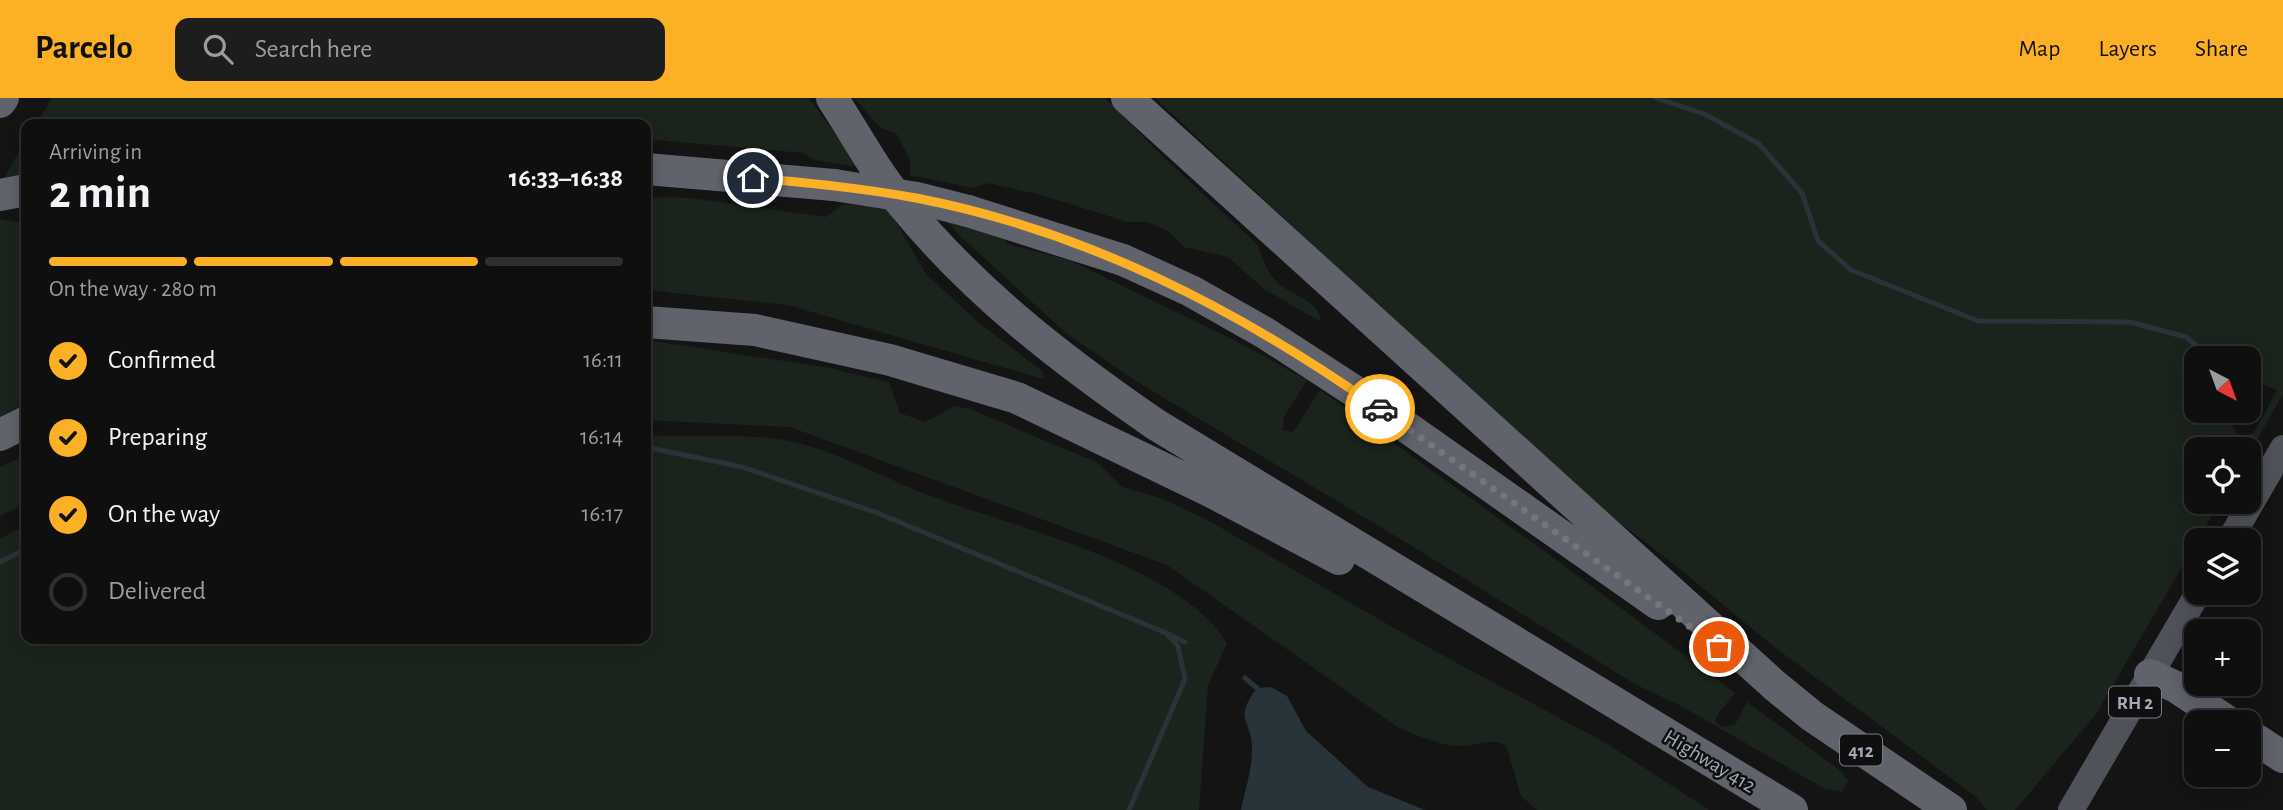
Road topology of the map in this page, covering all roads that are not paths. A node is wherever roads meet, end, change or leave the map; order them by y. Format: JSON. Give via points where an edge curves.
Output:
{"nodes":[{"id":1,"x":832,"y":98,"type":"edge"},
{"id":2,"x":1127,"y":98,"type":"edge"},
{"id":3,"x":651,"y":169,"type":"edge"},
{"id":4,"x":21,"y":191,"type":"edge"},
{"id":5,"x":0,"y":195,"type":"edge"},
{"id":6,"x":651,"y":322,"type":"edge"},
{"id":7,"x":21,"y":424,"type":"edge"},
{"id":8,"x":0,"y":435,"type":"edge"},
{"id":9,"x":2283,"y":448,"type":"edge"},
{"id":10,"x":2237,"y":528,"type":"edge"},
{"id":11,"x":2191,"y":605,"type":"edge"},
{"id":12,"x":2150,"y":675,"type":"junction"},
{"id":13,"x":1774,"y":685,"type":"junction"},
{"id":14,"x":2210,"y":710,"type":"edge"},
{"id":15,"x":1628,"y":713,"type":"junction"},
{"id":16,"x":2261,"y":743,"type":"edge"},
{"id":17,"x":2283,"y":757,"type":"edge"},
{"id":18,"x":1792,"y":810,"type":"edge"},
{"id":19,"x":1951,"y":810,"type":"edge"},
{"id":20,"x":2071,"y":810,"type":"edge"}],
"edges":[{"from":1,"to":15,"type":"highway","via":[[901,204],[1012,319],[1083,375],[1155,424]]},
{"from":2,"to":13,"type":"highway"},
{"from":3,"to":13,"type":"highway","bridge":true,"via":[[917,198],[1123,260],[1191,291],[1382,410]]},
{"from":4,"to":5,"type":"highway"},
{"from":6,"to":15,"type":"highway","via":[[755,330],[890,360],[1017,398],[1210,491]]},
{"from":7,"to":8,"type":"highway"},
{"from":9,"to":10,"type":"main road"},
{"from":11,"to":12,"type":"main road","number":"RH 2"},
{"from":12,"to":14,"type":"highway"},
{"from":12,"to":20,"type":"main road","number":"RH 2"},
{"from":13,"to":19,"type":"highway","number":"412"},
{"from":15,"to":18,"type":"highway","name":"Highway 412"},
{"from":16,"to":17,"type":"highway"}]}
